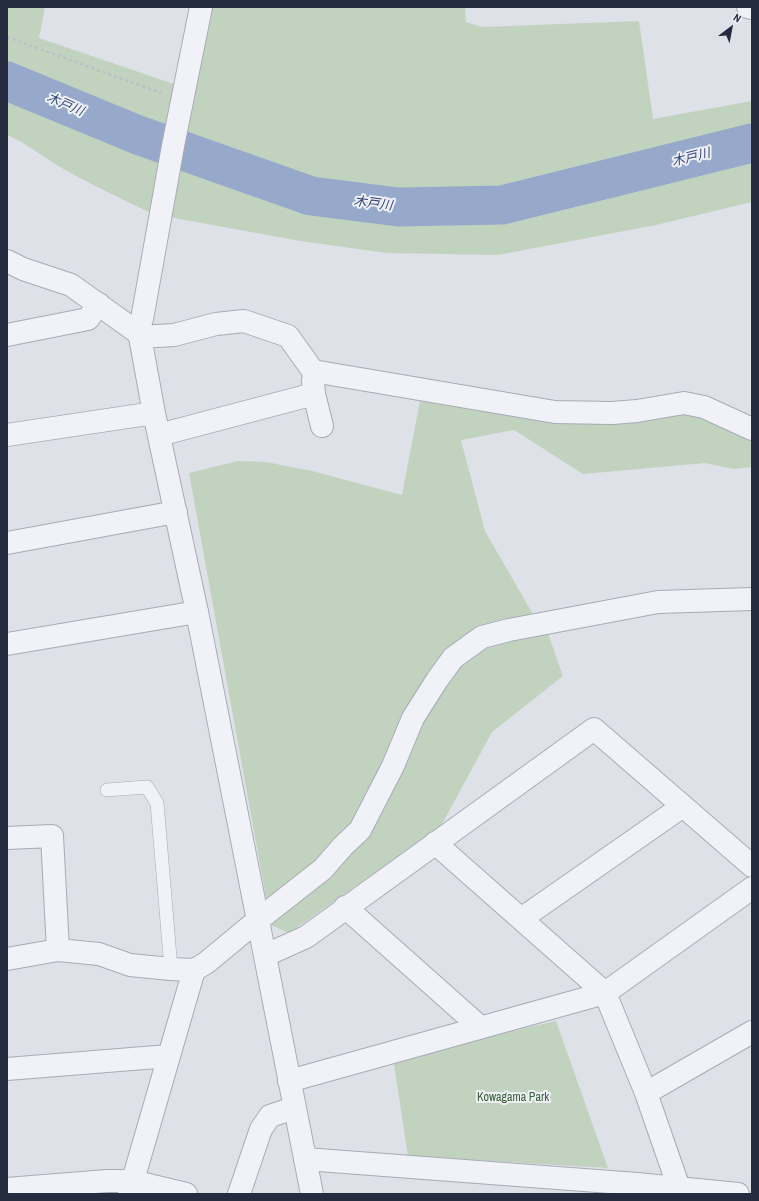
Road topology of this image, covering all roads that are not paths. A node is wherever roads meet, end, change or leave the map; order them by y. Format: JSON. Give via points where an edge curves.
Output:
{"nodes":[{"id":1,"x":201,"y":7,"type":"edge"},
{"id":2,"x":748,"y":7,"type":"edge"},
{"id":3,"x":752,"y":8,"type":"edge"},
{"id":4,"x":7,"y":262,"type":"edge"},
{"id":5,"x":99,"y":304,"type":"junction"},
{"id":6,"x":138,"y":334,"type":"junction"},
{"id":7,"x":7,"y":335,"type":"edge"},
{"id":8,"x":313,"y":371,"type":"junction"},
{"id":9,"x":314,"y":394,"type":"junction"},
{"id":10,"x":154,"y":413,"type":"junction"},
{"id":11,"x":322,"y":426,"type":"dead end"},
{"id":12,"x":752,"y":429,"type":"edge"},
{"id":13,"x":7,"y":435,"type":"edge"},
{"id":14,"x":158,"y":435,"type":"junction"},
{"id":15,"x":176,"y":512,"type":"junction"},
{"id":16,"x":7,"y":543,"type":"edge"},
{"id":17,"x":752,"y":599,"type":"edge"},
{"id":18,"x":198,"y":612,"type":"junction"},
{"id":19,"x":7,"y":644,"type":"edge"},
{"id":20,"x":107,"y":790,"type":"dead end"},
{"id":21,"x":683,"y":806,"type":"junction"},
{"id":22,"x":7,"y":838,"type":"edge"},
{"id":23,"x":435,"y":843,"type":"junction"},
{"id":24,"x":752,"y":866,"type":"edge"},
{"id":25,"x":752,"y":888,"type":"edge"},
{"id":26,"x":345,"y":907,"type":"junction"},
{"id":27,"x":521,"y":919,"type":"junction"},
{"id":28,"x":258,"y":920,"type":"junction"},
{"id":29,"x":58,"y":950,"type":"junction"},
{"id":30,"x":266,"y":955,"type":"junction"},
{"id":31,"x":7,"y":959,"type":"edge"},
{"id":32,"x":171,"y":969,"type":"junction"},
{"id":33,"x":194,"y":970,"type":"junction"},
{"id":34,"x":605,"y":993,"type":"junction"},
{"id":35,"x":480,"y":1028,"type":"junction"},
{"id":36,"x":752,"y":1032,"type":"edge"},
{"id":37,"x":169,"y":1056,"type":"junction"},
{"id":38,"x":7,"y":1069,"type":"edge"},
{"id":39,"x":289,"y":1081,"type":"junction"},
{"id":40,"x":646,"y":1093,"type":"junction"},
{"id":41,"x":294,"y":1108,"type":"junction"},
{"id":42,"x":305,"y":1158,"type":"junction"},
{"id":43,"x":131,"y":1187,"type":"edge"},
{"id":44,"x":679,"y":1188,"type":"junction"},
{"id":45,"x":7,"y":1189,"type":"edge"},
{"id":46,"x":636,"y":1189,"type":"edge"},
{"id":47,"x":186,"y":1194,"type":"edge"},
{"id":48,"x":239,"y":1194,"type":"edge"},
{"id":49,"x":312,"y":1194,"type":"edge"},
{"id":50,"x":738,"y":1194,"type":"edge"}],
"edges":[{"from":1,"to":6,"type":"street"},
{"from":2,"to":3,"type":"street"},
{"from":4,"to":5,"type":"street","via":[[71,285]]},
{"from":5,"to":6,"type":"street"},
{"from":5,"to":7,"type":"street","via":[[88,319]]},
{"from":6,"to":8,"type":"street","via":[[174,335],[216,324],[244,321],[288,336]]},
{"from":6,"to":10,"type":"street"},
{"from":8,"to":9,"type":"street"},
{"from":8,"to":12,"type":"street","via":[[555,412],[612,413],[684,403],[704,407]]},
{"from":9,"to":11,"type":"street"},
{"from":9,"to":14,"type":"street"},
{"from":10,"to":13,"type":"street"},
{"from":10,"to":14,"type":"street"},
{"from":14,"to":15,"type":"street"},
{"from":15,"to":16,"type":"street"},
{"from":15,"to":18,"type":"street"},
{"from":17,"to":28,"type":"street","via":[[658,602],[509,630],[482,638],[453,658],[437,680],[413,718],[393,766],[360,830],[323,869]]},
{"from":18,"to":19,"type":"street"},
{"from":18,"to":28,"type":"street"},
{"from":20,"to":32,"type":"lane","via":[[147,787],[157,803]]},
{"from":21,"to":23,"type":"street","via":[[594,729]]},
{"from":21,"to":24,"type":"street"},
{"from":21,"to":27,"type":"street"},
{"from":22,"to":29,"type":"street","via":[[52,836]]},
{"from":23,"to":26,"type":"street"},
{"from":23,"to":27,"type":"street"},
{"from":25,"to":34,"type":"street"},
{"from":26,"to":30,"type":"street","via":[[306,937]]},
{"from":26,"to":35,"type":"street"},
{"from":27,"to":34,"type":"street"},
{"from":28,"to":30,"type":"street"},
{"from":28,"to":33,"type":"street","via":[[206,964]]},
{"from":29,"to":31,"type":"street"},
{"from":29,"to":32,"type":"street","via":[[100,954],[130,965]]},
{"from":30,"to":39,"type":"street"},
{"from":32,"to":33,"type":"street"},
{"from":33,"to":37,"type":"street"},
{"from":34,"to":35,"type":"street"},
{"from":34,"to":40,"type":"street"},
{"from":35,"to":39,"type":"street"},
{"from":36,"to":40,"type":"street"},
{"from":37,"to":38,"type":"street"},
{"from":37,"to":43,"type":"street"},
{"from":39,"to":41,"type":"street"},
{"from":40,"to":44,"type":"street"},
{"from":41,"to":42,"type":"street"},
{"from":41,"to":48,"type":"street","via":[[270,1116],[261,1129]]},
{"from":42,"to":46,"type":"street"},
{"from":42,"to":49,"type":"street"},
{"from":43,"to":45,"type":"street","via":[[107,1181]]},
{"from":43,"to":47,"type":"street"},
{"from":44,"to":46,"type":"street"},
{"from":44,"to":50,"type":"street"}]}
